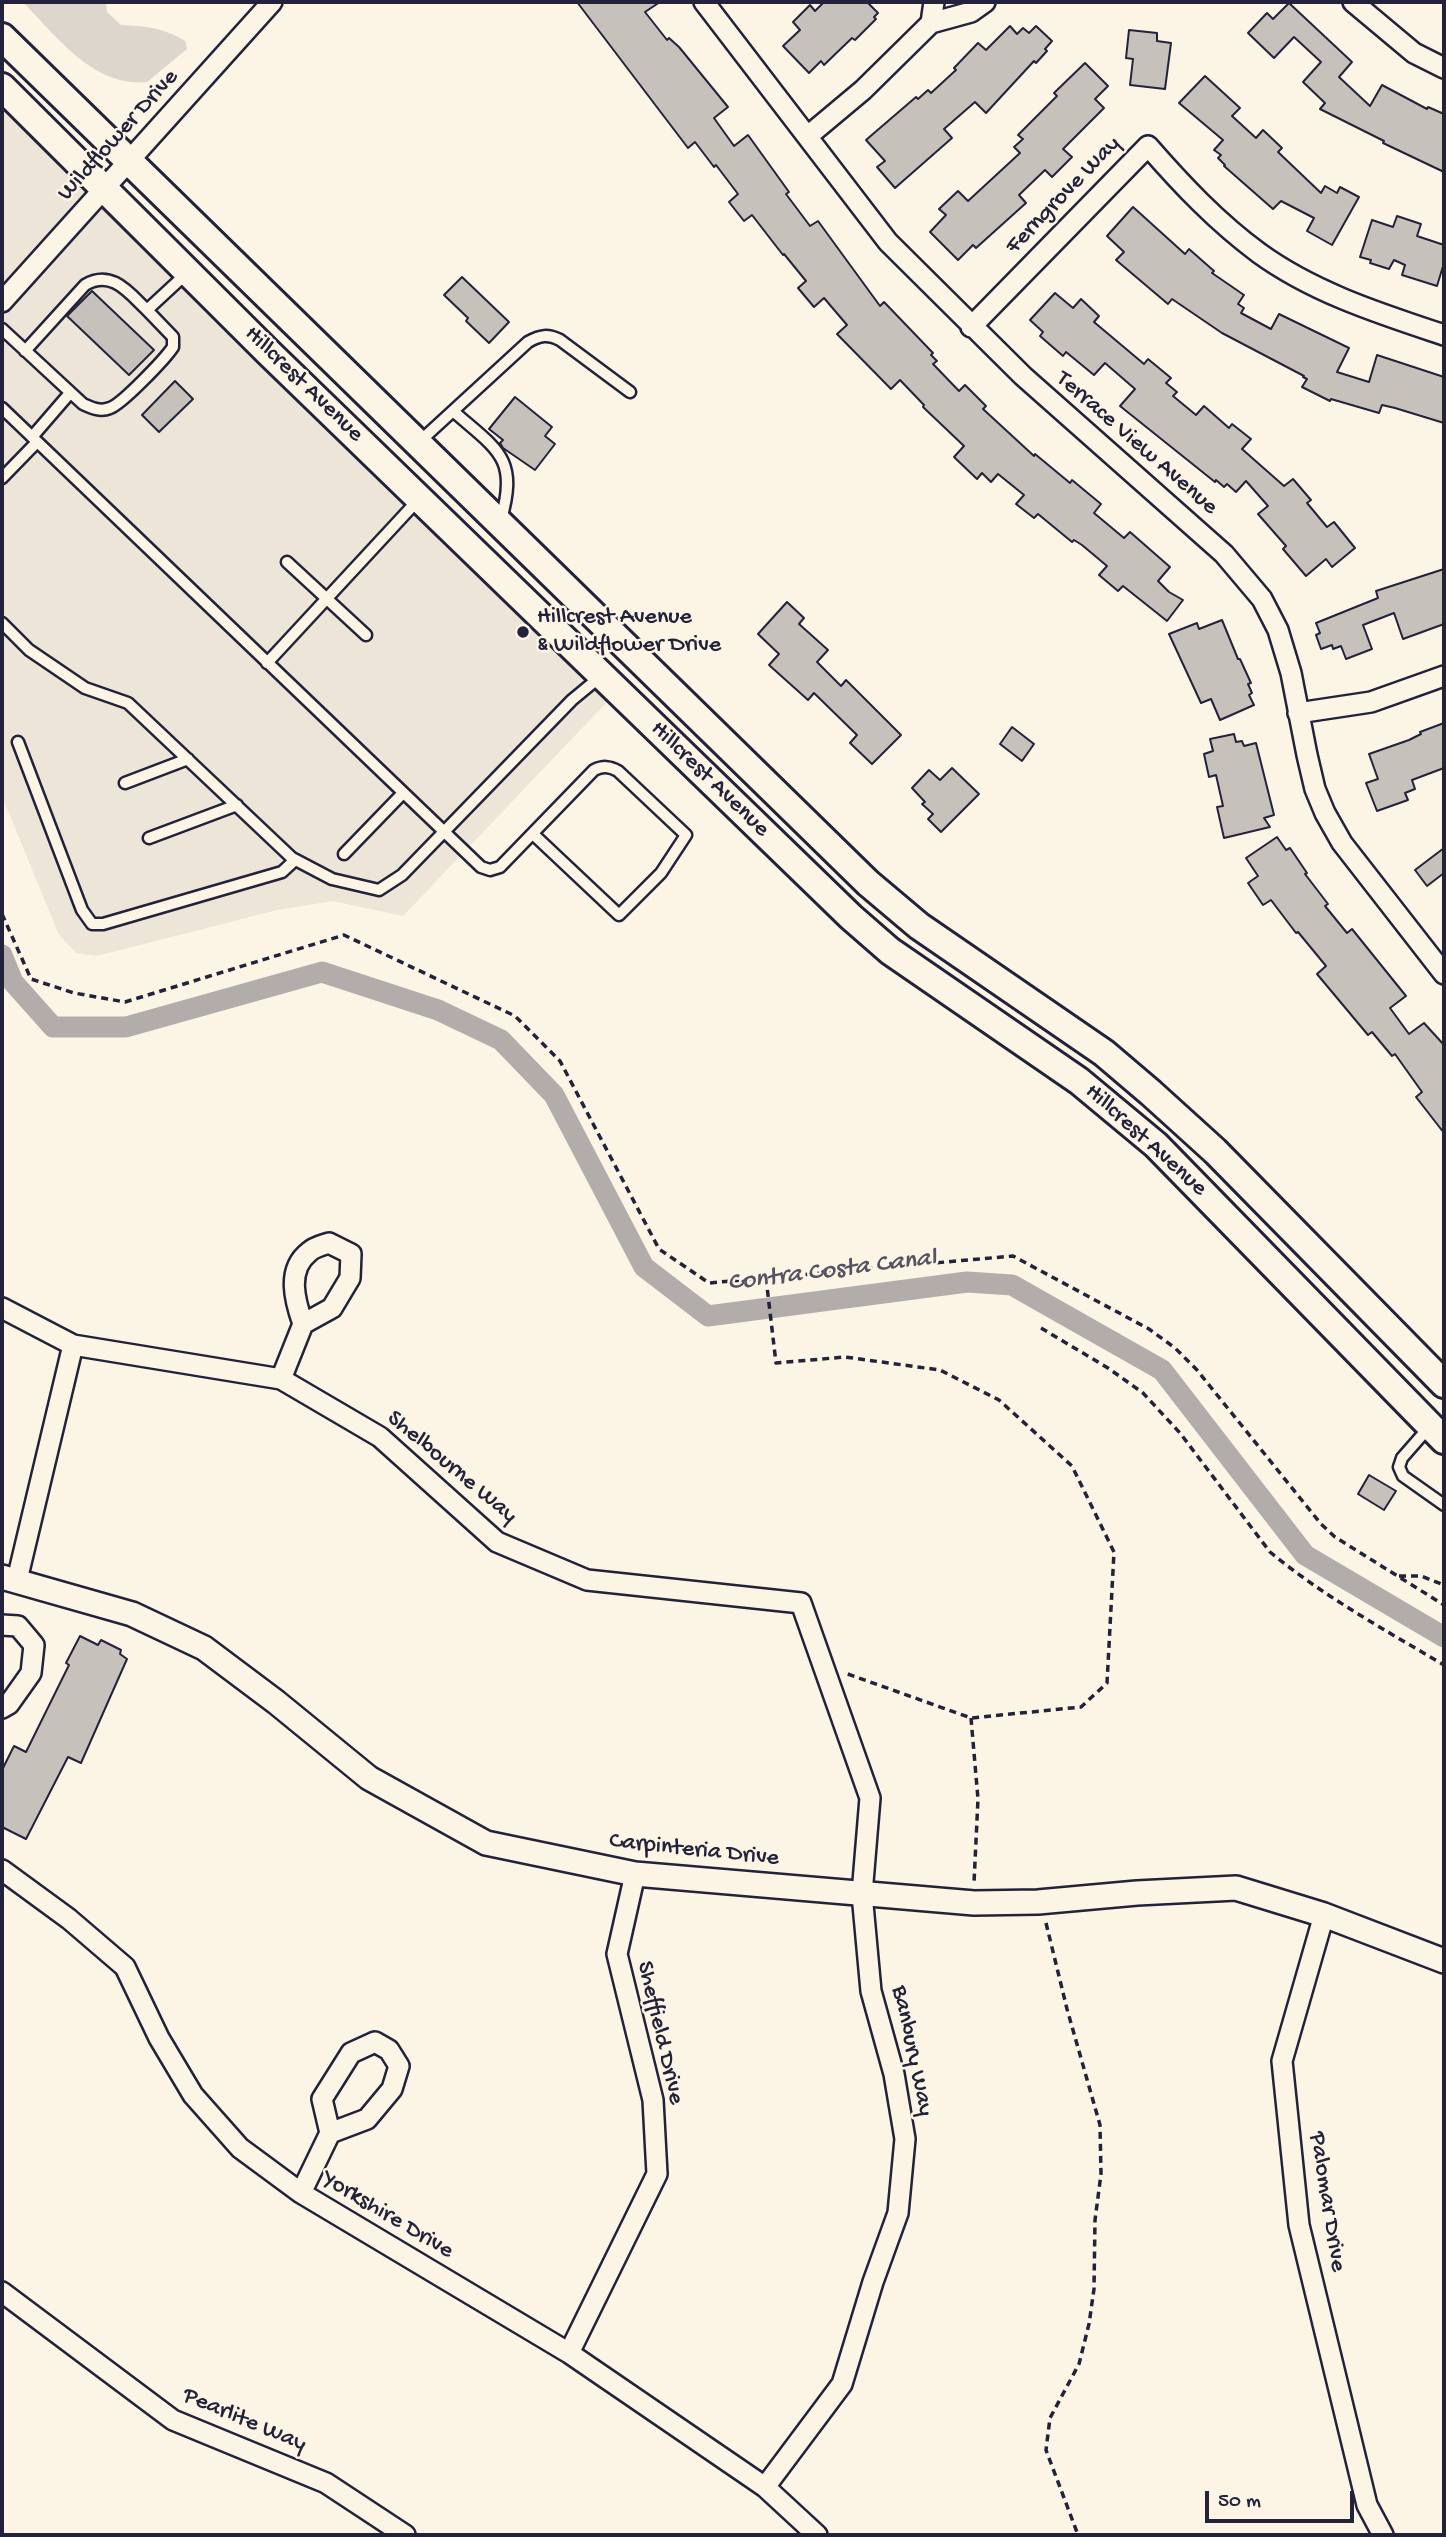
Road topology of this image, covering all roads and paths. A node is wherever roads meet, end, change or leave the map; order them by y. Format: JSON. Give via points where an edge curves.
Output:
{"nodes":[{"id":1,"x":272,"y":2,"type":"edge"},
{"id":2,"x":705,"y":2,"type":"edge"},
{"id":3,"x":934,"y":2,"type":"edge"},
{"id":4,"x":985,"y":2,"type":"edge"},
{"id":5,"x":1353,"y":2,"type":"edge"},
{"id":6,"x":931,"y":23,"type":"junction"},
{"id":7,"x":2,"y":37,"type":"edge"},
{"id":8,"x":1444,"y":68,"type":"edge"},
{"id":9,"x":2,"y":87,"type":"edge"},
{"id":10,"x":808,"y":136,"type":"junction"},
{"id":11,"x":129,"y":161,"type":"junction"},
{"id":12,"x":104,"y":190,"type":"junction"},
{"id":13,"x":188,"y":272,"type":"junction"},
{"id":14,"x":4,"y":296,"type":"edge"},
{"id":15,"x":147,"y":310,"type":"junction"},
{"id":16,"x":971,"y":327,"type":"junction"},
{"id":17,"x":2,"y":329,"type":"edge"},
{"id":18,"x":1444,"y":335,"type":"edge"},
{"id":19,"x":25,"y":351,"type":"junction"},
{"id":20,"x":630,"y":392,"type":"dead end"},
{"id":21,"x":70,"y":393,"type":"junction"},
{"id":22,"x":2,"y":408,"type":"edge"},
{"id":23,"x":453,"y":411,"type":"junction"},
{"id":24,"x":34,"y":440,"type":"junction"},
{"id":25,"x":418,"y":443,"type":"junction"},
{"id":26,"x":2,"y":478,"type":"edge"},
{"id":27,"x":419,"y":499,"type":"junction"},
{"id":28,"x":499,"y":523,"type":"junction"},
{"id":29,"x":287,"y":562,"type":"dead end"},
{"id":30,"x":327,"y":599,"type":"junction"},
{"id":31,"x":2,"y":623,"type":"edge"},
{"id":32,"x":366,"y":635,"type":"dead end"},
{"id":33,"x":267,"y":663,"type":"junction"},
{"id":34,"x":602,"y":676,"type":"junction"},
{"id":35,"x":1444,"y":676,"type":"edge"},
{"id":36,"x":1298,"y":713,"type":"junction"},
{"id":37,"x":725,"y":742,"type":"junction"},
{"id":38,"x":18,"y":743,"type":"dead end"},
{"id":39,"x":188,"y":759,"type":"junction"},
{"id":40,"x":125,"y":783,"type":"dead end"},
{"id":41,"x":403,"y":793,"type":"junction"},
{"id":42,"x":237,"y":805,"type":"junction"},
{"id":43,"x":442,"y":831,"type":"junction"},
{"id":44,"x":533,"y":834,"type":"junction"},
{"id":45,"x":149,"y":838,"type":"dead end"},
{"id":46,"x":344,"y":854,"type":"dead end"},
{"id":47,"x":295,"y":860,"type":"junction"},
{"id":48,"x":2,"y":914,"type":"edge"},
{"id":49,"x":1444,"y":974,"type":"edge"},
{"id":50,"x":766,"y":1278,"type":"junction"},
{"id":51,"x":2,"y":1308,"type":"edge"},
{"id":52,"x":303,"y":1324,"type":"dead end"},
{"id":53,"x":1041,"y":1328,"type":"dead end"},
{"id":54,"x":73,"y":1345,"type":"junction"},
{"id":55,"x":281,"y":1378,"type":"junction"},
{"id":56,"x":1444,"y":1384,"type":"edge"},
{"id":57,"x":1437,"y":1433,"type":"edge"},
{"id":58,"x":1444,"y":1504,"type":"edge"},
{"id":59,"x":1397,"y":1576,"type":"junction"},
{"id":60,"x":9,"y":1578,"type":"edge"},
{"id":61,"x":1444,"y":1585,"type":"edge"},
{"id":62,"x":801,"y":1603,"type":"joint"},
{"id":63,"x":1444,"y":1605,"type":"edge"},
{"id":64,"x":2,"y":1626,"type":"edge"},
{"id":65,"x":824,"y":1664,"type":"junction"},
{"id":66,"x":1444,"y":1665,"type":"edge"},
{"id":67,"x":2,"y":1708,"type":"edge"},
{"id":68,"x":971,"y":1718,"type":"junction"},
{"id":69,"x":2,"y":1870,"type":"edge"},
{"id":70,"x":635,"y":1874,"type":"junction"},
{"id":71,"x":862,"y":1894,"type":"junction"},
{"id":72,"x":974,"y":1903,"type":"junction"},
{"id":73,"x":1324,"y":1915,"type":"junction"},
{"id":74,"x":1046,"y":1921,"type":"dead end"},
{"id":75,"x":1444,"y":1961,"type":"edge"},
{"id":76,"x":330,"y":2133,"type":"junction"},
{"id":77,"x":301,"y":2193,"type":"junction"},
{"id":78,"x":2,"y":2292,"type":"edge"},
{"id":79,"x":569,"y":2353,"type":"junction"},
{"id":80,"x":765,"y":2487,"type":"junction"},
{"id":81,"x":405,"y":2535,"type":"edge"},
{"id":82,"x":817,"y":2535,"type":"edge"},
{"id":83,"x":1078,"y":2535,"type":"edge"},
{"id":84,"x":1383,"y":2535,"type":"edge"}],
"edges":[{"from":1,"to":11,"type":"street","name":"Wildflower Drive"},
{"from":2,"to":10,"type":"street","name":"Terrace View Avenue"},
{"from":3,"to":6,"type":"street"},
{"from":4,"to":6,"type":"street","via":[[971,12]]},
{"from":5,"to":8,"type":"street","via":[[1414,53]]},
{"from":6,"to":10,"type":"street"},
{"from":7,"to":11,"type":"main road","name":"Hillcrest Avenue"},
{"from":9,"to":12,"type":"main road","name":"Hillcrest Avenue"},
{"from":10,"to":16,"type":"street","name":"Terrace View Avenue","via":[[886,239]]},
{"from":11,"to":12,"type":"street","name":"Wildflower Drive"},
{"from":11,"to":25,"type":"main road","name":"Hillcrest Avenue"},
{"from":12,"to":13,"type":"main road","name":"Hillcrest Avenue"},
{"from":12,"to":14,"type":"street","name":"Wildflower Drive"},
{"from":13,"to":15,"type":"lane"},
{"from":13,"to":27,"type":"main road","name":"Hillcrest Avenue"},
{"from":15,"to":19,"type":"lane","via":[[118,283],[93,280]]},
{"from":15,"to":21,"type":"lane","via":[[173,337],[170,352],[107,410],[93,409]]},
{"from":16,"to":18,"type":"street","name":"Ferngrove Way","via":[[1148,146],[1204,206],[1261,254],[1355,304]]},
{"from":16,"to":36,"type":"street","name":"Terrace View Avenue","via":[[1224,554],[1245,578],[1278,630]]},
{"from":17,"to":19,"type":"lane"},
{"from":19,"to":21,"type":"lane"},
{"from":20,"to":23,"type":"lane","via":[[560,340],[546,335],[528,342]]},
{"from":21,"to":24,"type":"lane"},
{"from":22,"to":24,"type":"lane"},
{"from":23,"to":25,"type":"lane"},
{"from":23,"to":28,"type":"lane","via":[[504,461],[508,480]]},
{"from":24,"to":26,"type":"lane"},
{"from":24,"to":33,"type":"lane"},
{"from":25,"to":28,"type":"main road","name":"Hillcrest Avenue"},
{"from":27,"to":30,"type":"lane"},
{"from":27,"to":34,"type":"main road","name":"Hillcrest Avenue"},
{"from":28,"to":37,"type":"main road","name":"Hillcrest Avenue"},
{"from":29,"to":30,"type":"lane"},
{"from":30,"to":32,"type":"lane"},
{"from":30,"to":33,"type":"lane"},
{"from":31,"to":39,"type":"lane","via":[[29,650],[85,688],[128,703]]},
{"from":33,"to":41,"type":"lane"},
{"from":34,"to":37,"type":"main road","via":[[621,674],[637,679],[674,711]]},
{"from":34,"to":43,"type":"lane","via":[[572,700]]},
{"from":34,"to":57,"type":"main road","name":"Hillcrest Avenue","via":[[890,951],[1079,1081],[1156,1145]]},
{"from":35,"to":36,"type":"street","via":[[1371,702]]},
{"from":36,"to":49,"type":"street","name":"Terrace View Avenue","via":[[1315,789],[1330,822]]},
{"from":37,"to":56,"type":"main road","name":"Hillcrest Avenue","via":[[903,913],[1104,1053],[1151,1093],[1215,1151]]},
{"from":38,"to":47,"type":"lane","via":[[82,910],[92,924],[282,872]]},
{"from":39,"to":40,"type":"lane"},
{"from":39,"to":42,"type":"lane"},
{"from":41,"to":43,"type":"lane"},
{"from":41,"to":46,"type":"lane"},
{"from":42,"to":45,"type":"lane"},
{"from":42,"to":47,"type":"lane"},
{"from":43,"to":44,"type":"lane","via":[[490,870],[500,867]]},
{"from":43,"to":47,"type":"lane","via":[[402,875],[379,890],[332,880]]},
{"from":44,"to":44,"type":"lane","via":[[594,770],[611,767],[686,835],[661,873],[619,915]]},
{"from":48,"to":50,"type":"path","via":[[31,979],[74,993],[125,1002],[344,935],[515,1016],[561,1061],[659,1249],[709,1283]]},
{"from":50,"to":59,"type":"path","via":[[1013,1256],[1149,1329],[1175,1348],[1321,1524]]},
{"from":50,"to":68,"type":"path","via":[[776,1363],[845,1357],[940,1370],[999,1400],[1072,1466],[1114,1552],[1107,1683],[1081,1707]]},
{"from":51,"to":54,"type":"street","name":"Shelbourne Way"},
{"from":52,"to":55,"type":"street"},
{"from":53,"to":66,"type":"path","via":[[1143,1393],[1180,1433],[1270,1552],[1350,1609]]},
{"from":54,"to":55,"type":"street","name":"Shelbourne Way"},
{"from":54,"to":60,"type":"street"},
{"from":55,"to":62,"type":"street","name":"Shelbourne Way","via":[[380,1437],[497,1542],[587,1580]]},
{"from":57,"to":58,"type":"lane","via":[[1402,1458],[1399,1467],[1404,1476]]},
{"from":59,"to":61,"type":"path","via":[[1421,1576]]},
{"from":59,"to":63,"type":"path"},
{"from":60,"to":70,"type":"street","name":"Carpinteria Drive","via":[[132,1614],[204,1648],[369,1778],[486,1843]]},
{"from":62,"to":65,"type":"street","name":"Banbury Way"},
{"from":64,"to":67,"type":"street","via":[[18,1626],[34,1645],[31,1673]]},
{"from":65,"to":68,"type":"path"},
{"from":65,"to":71,"type":"street","name":"Banbury Way","via":[[870,1798]]},
{"from":68,"to":72,"type":"path","via":[[978,1799]]},
{"from":69,"to":77,"type":"street","name":"Yorkshire Drive","via":[[125,1966],[193,2095],[240,2148]]},
{"from":70,"to":71,"type":"street","name":"Carpinteria Drive"},
{"from":70,"to":79,"type":"street","name":"Sheffield Drive","via":[[617,1954],[653,2100],[657,2174]]},
{"from":71,"to":72,"type":"street","name":"Carpinteria Drive"},
{"from":71,"to":80,"type":"street","name":"Banbury Way","via":[[871,1991],[894,2074],[905,2139],[898,2213],[842,2384]]},
{"from":72,"to":73,"type":"street","name":"Carpinteria Drive","via":[[1236,1888]]},
{"from":73,"to":75,"type":"street","name":"Carpinteria Drive"},
{"from":73,"to":84,"type":"street","name":"Palomar Drive","via":[[1282,2061],[1299,2225],[1367,2505]]},
{"from":74,"to":83,"type":"path","via":[[1100,2125],[1101,2174],[1089,2324],[1079,2364],[1051,2418],[1046,2440]]},
{"from":76,"to":76,"type":"street","via":[[367,2119],[392,2089],[399,2066],[389,2050],[374,2042],[351,2053],[322,2099]]},
{"from":76,"to":77,"type":"street"},
{"from":77,"to":79,"type":"street","name":"Yorkshire Drive"},
{"from":78,"to":81,"type":"street","name":"Pearlite Way","via":[[173,2420],[326,2483]]},
{"from":79,"to":80,"type":"street","name":"Yorkshire Drive"},
{"from":80,"to":82,"type":"street","name":"Yorkshire Drive"}]}
